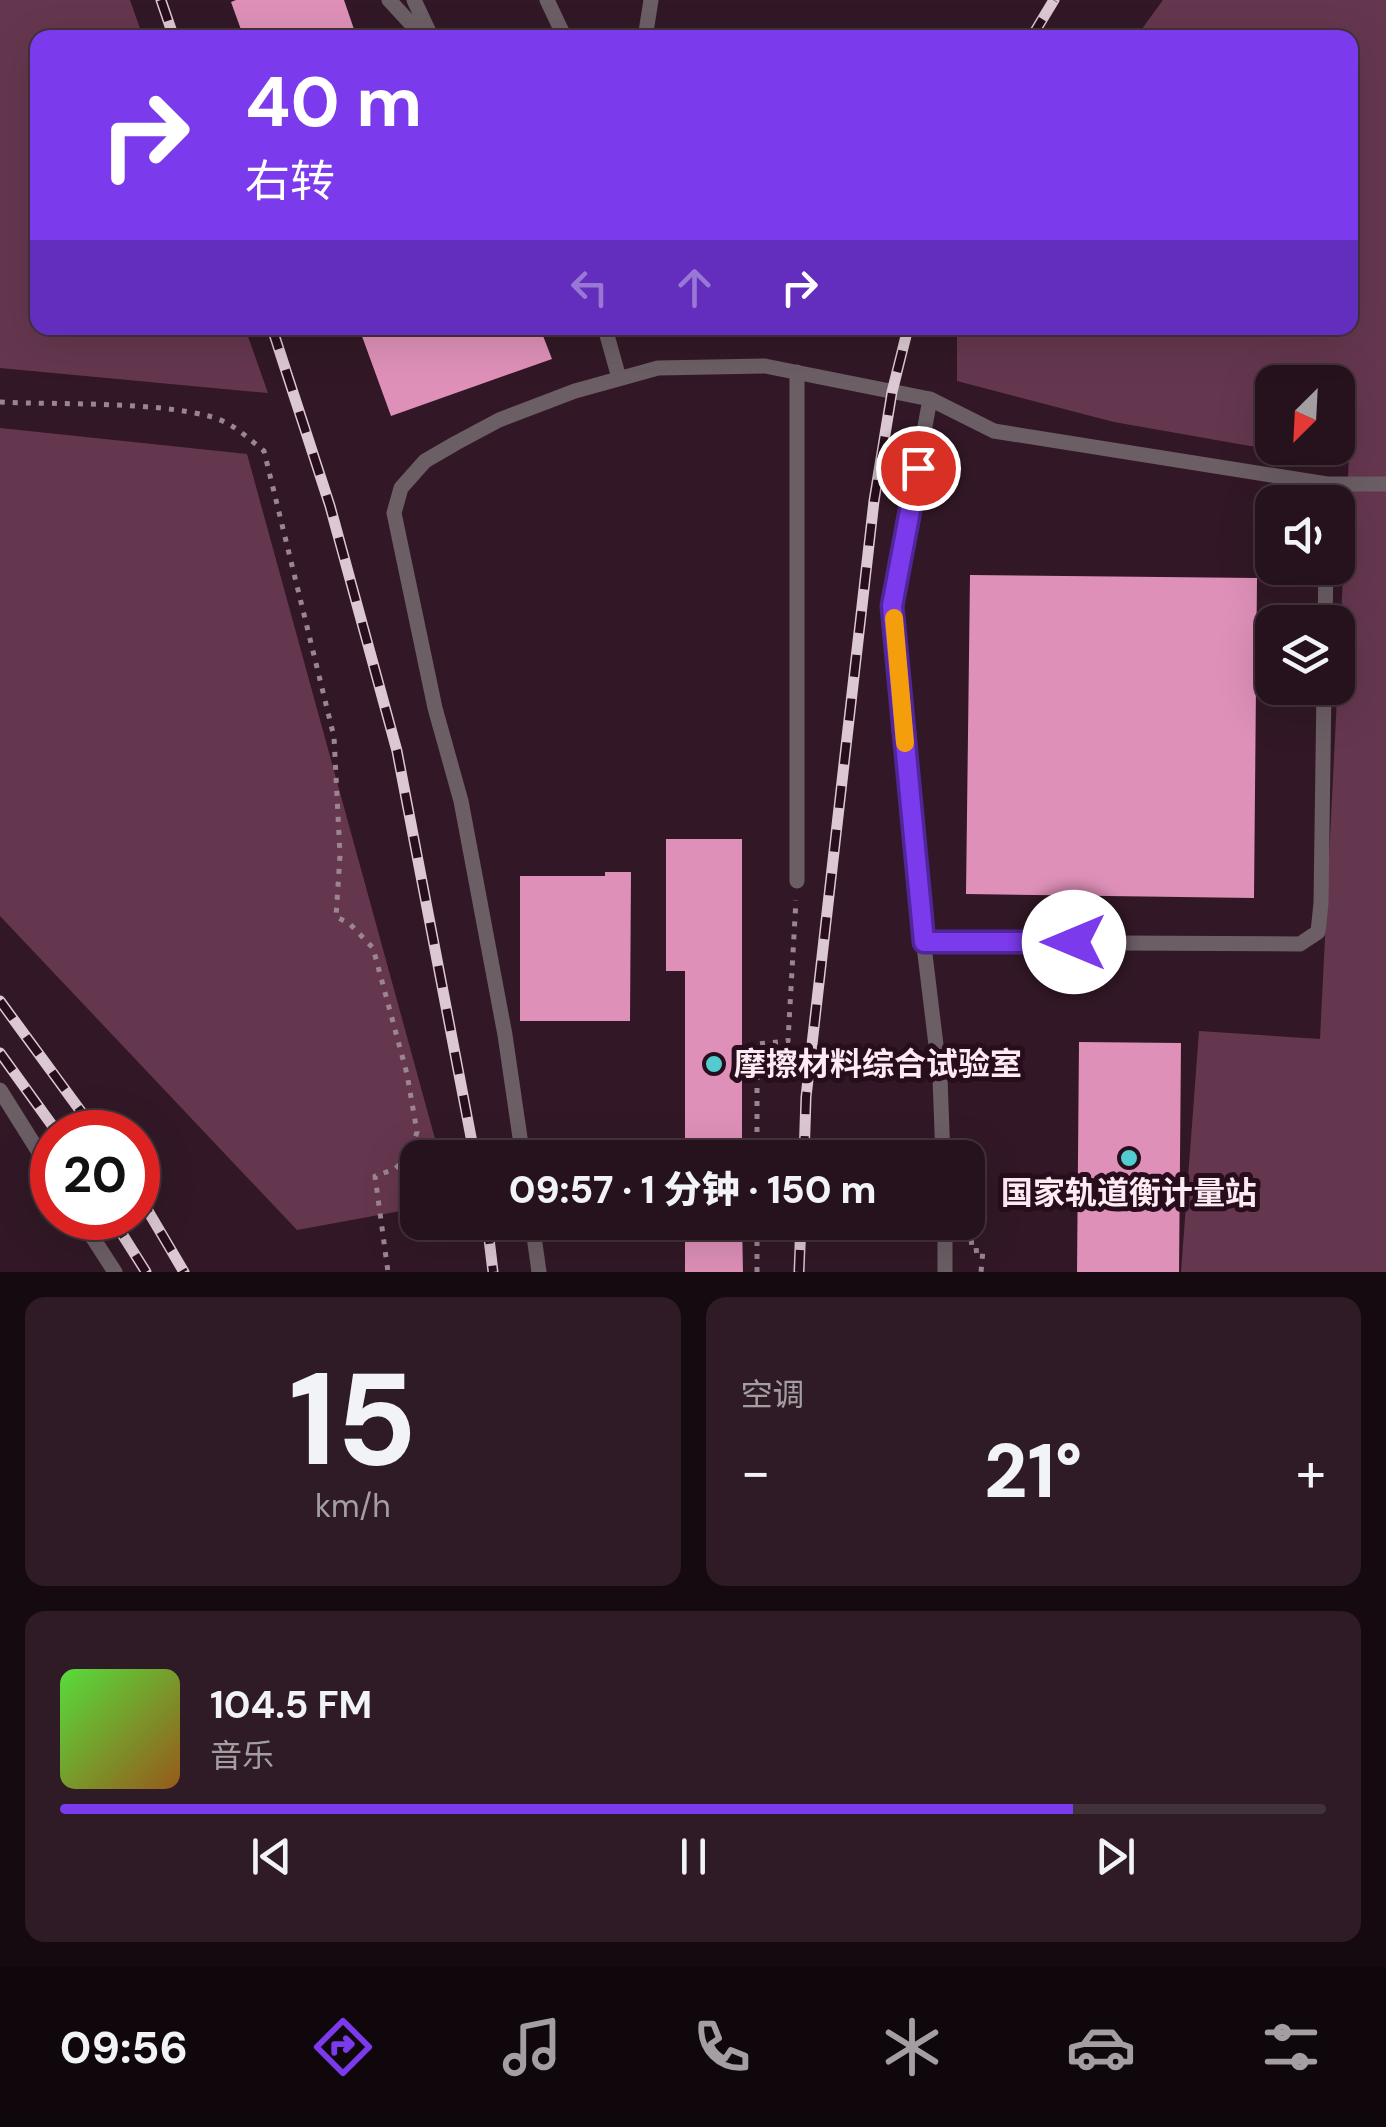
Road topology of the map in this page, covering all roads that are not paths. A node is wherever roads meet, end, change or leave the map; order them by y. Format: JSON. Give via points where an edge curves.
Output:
{"nodes":[{"id":1,"x":389,"y":0,"type":"edge"},
{"id":2,"x":414,"y":0,"type":"edge"},
{"id":3,"x":546,"y":0,"type":"edge"},
{"id":4,"x":651,"y":0,"type":"edge"},
{"id":5,"x":420,"y":30,"type":"edge"},
{"id":6,"x":425,"y":30,"type":"edge"},
{"id":7,"x":561,"y":30,"type":"edge"},
{"id":8,"x":646,"y":30,"type":"edge"},
{"id":9,"x":607,"y":335,"type":"edge"},
{"id":10,"x":798,"y":372,"type":"junction"},
{"id":11,"x":619,"y":378,"type":"junction"},
{"id":12,"x":930,"y":399,"type":"junction"},
{"id":13,"x":1327,"y":484,"type":"joint"},
{"id":14,"x":1386,"y":484,"type":"edge"},
{"id":15,"x":1324,"y":705,"type":"edge"},
{"id":16,"x":797,"y":882,"type":"road end"},
{"id":17,"x":924,"y":942,"type":"junction"},
{"id":18,"x":0,"y":1090,"type":"edge"},
{"id":19,"x":30,"y":1138,"type":"edge"},
{"id":20,"x":519,"y":1140,"type":"edge"},
{"id":21,"x":943,"y":1140,"type":"edge"},
{"id":22,"x":94,"y":1240,"type":"edge"},
{"id":23,"x":535,"y":1240,"type":"edge"},
{"id":24,"x":945,"y":1240,"type":"edge"},
{"id":25,"x":115,"y":1272,"type":"edge"},
{"id":26,"x":539,"y":1272,"type":"edge"},
{"id":27,"x":945,"y":1272,"type":"edge"}],
"edges":[{"from":1,"to":5,"type":"lane"},
{"from":2,"to":6,"type":"lane"},
{"from":3,"to":7,"type":"lane"},
{"from":4,"to":8,"type":"lane"},
{"from":9,"to":11,"type":"lane"},
{"from":10,"to":11,"type":"lane","via":[[765,366],[658,368]]},
{"from":10,"to":12,"type":"lane"},
{"from":10,"to":16,"type":"lane"},
{"from":11,"to":20,"type":"lane","via":[[499,420],[425,461],[401,488],[394,513],[434,708],[466,820]]},
{"from":12,"to":13,"type":"lane","via":[[994,431]]},
{"from":12,"to":17,"type":"lane","via":[[892,606]]},
{"from":13,"to":14,"type":"lane"},
{"from":15,"to":17,"type":"lane","via":[[1321,902],[1318,932],[1300,944]]},
{"from":17,"to":21,"type":"lane"},
{"from":18,"to":19,"type":"lane"},
{"from":22,"to":25,"type":"lane"},
{"from":23,"to":26,"type":"lane"},
{"from":24,"to":27,"type":"lane"}]}
